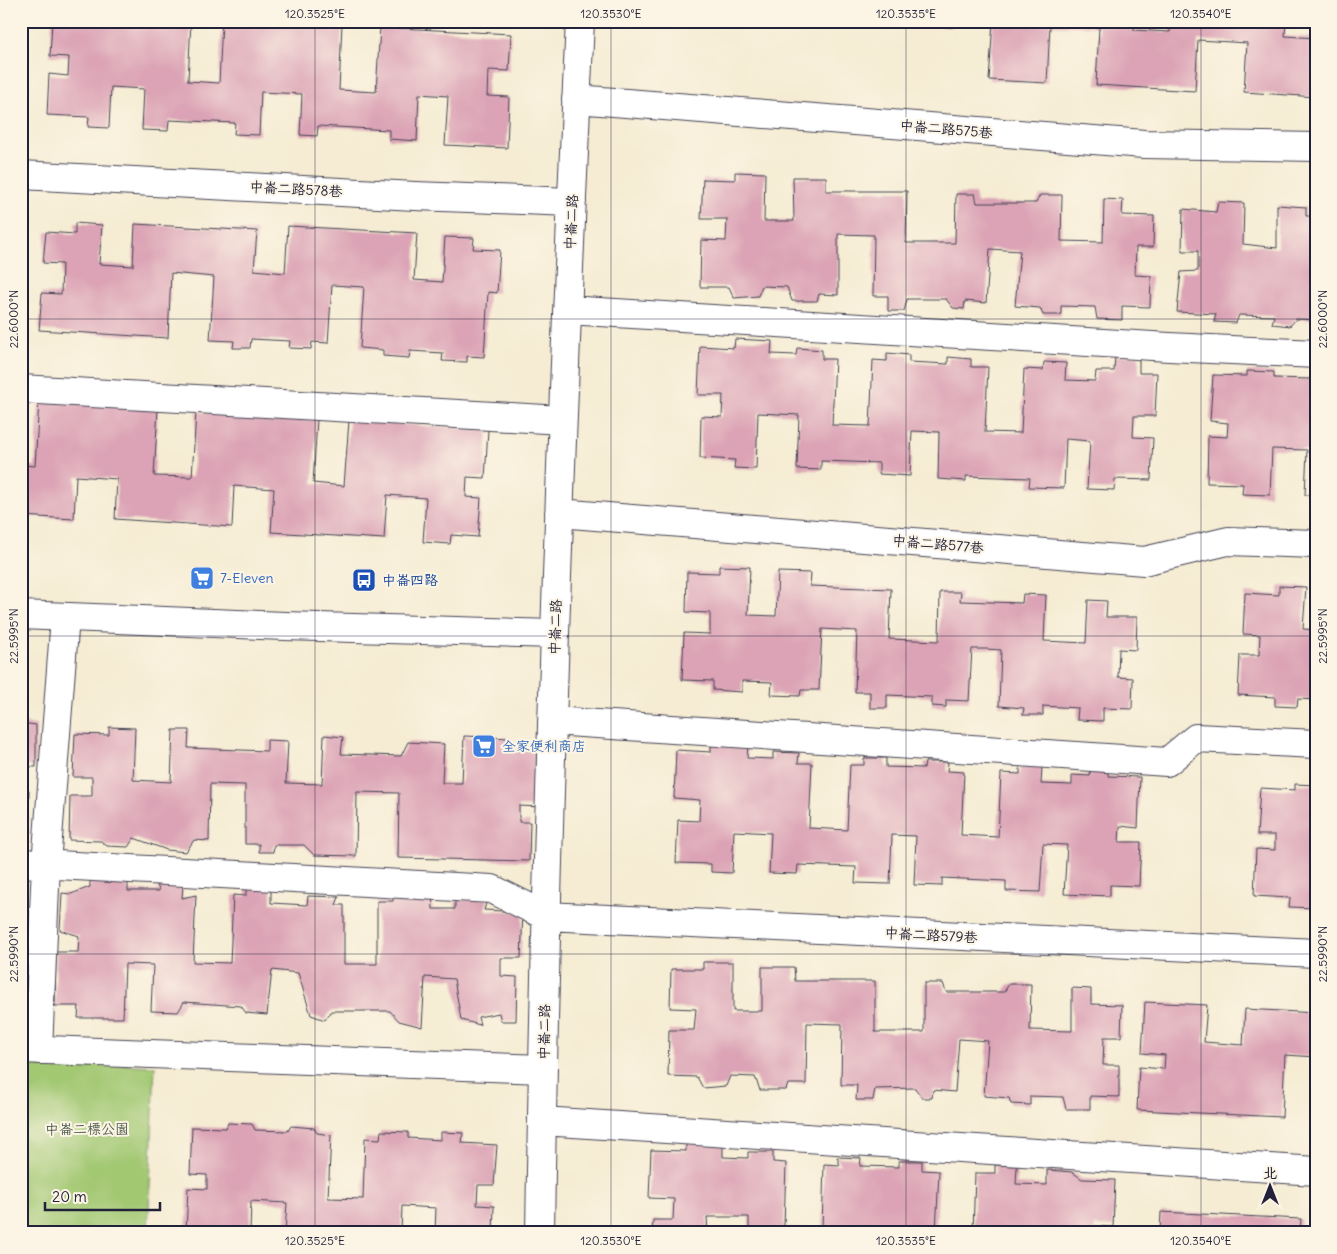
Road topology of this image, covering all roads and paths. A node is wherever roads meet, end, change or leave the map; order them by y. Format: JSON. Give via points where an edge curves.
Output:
{"nodes":[{"id":1,"x":580,"y":21,"type":"edge"},
{"id":2,"x":576,"y":99,"type":"junction"},
{"id":3,"x":1316,"y":147,"type":"edge"},
{"id":4,"x":21,"y":175,"type":"edge"},
{"id":5,"x":572,"y":202,"type":"junction"},
{"id":6,"x":567,"y":310,"type":"junction"},
{"id":7,"x":1316,"y":354,"type":"edge"},
{"id":8,"x":21,"y":389,"type":"edge"},
{"id":9,"x":562,"y":420,"type":"junction"},
{"id":10,"x":559,"y":513,"type":"junction"},
{"id":11,"x":1316,"y":544,"type":"edge"},
{"id":12,"x":21,"y":615,"type":"edge"},
{"id":13,"x":65,"y":617,"type":"junction"},
{"id":14,"x":554,"y":634,"type":"junction"},
{"id":15,"x":552,"y":722,"type":"junction"},
{"id":16,"x":1316,"y":744,"type":"edge"},
{"id":17,"x":34,"y":863,"type":"edge"},
{"id":18,"x":546,"y":916,"type":"junction"},
{"id":19,"x":1316,"y":953,"type":"edge"},
{"id":20,"x":30,"y":1050,"type":"edge"},
{"id":21,"x":543,"y":1068,"type":"junction"},
{"id":22,"x":542,"y":1121,"type":"junction"},
{"id":23,"x":1316,"y":1171,"type":"edge"},
{"id":24,"x":540,"y":1233,"type":"edge"}],
"edges":[{"from":1,"to":2,"type":"street","name":"中崙二路"},
{"from":2,"to":3,"type":"street","name":"中崙二路575巷","via":[[1144,144]]},
{"from":2,"to":5,"type":"street","name":"中崙二路"},
{"from":4,"to":5,"type":"street","name":"中崙二路578巷"},
{"from":5,"to":6,"type":"street","name":"中崙二路"},
{"from":6,"to":7,"type":"street"},
{"from":6,"to":9,"type":"street","name":"中崙二路"},
{"from":8,"to":9,"type":"street"},
{"from":9,"to":10,"type":"street","name":"中崙二路"},
{"from":10,"to":11,"type":"street","name":"中崙二路577巷","via":[[1144,561],[1228,541]]},
{"from":10,"to":14,"type":"street","name":"中崙二路"},
{"from":12,"to":13,"type":"street"},
{"from":13,"to":14,"type":"street"},
{"from":13,"to":17,"type":"street"},
{"from":14,"to":15,"type":"street","name":"中崙二路"},
{"from":15,"to":16,"type":"street","via":[[1166,762],[1196,738]]},
{"from":15,"to":18,"type":"street","name":"中崙二路"},
{"from":17,"to":18,"type":"street","via":[[492,889]]},
{"from":17,"to":20,"type":"street"},
{"from":18,"to":19,"type":"street","name":"中崙二路579巷"},
{"from":18,"to":21,"type":"street","name":"中崙二路"},
{"from":20,"to":21,"type":"street"},
{"from":21,"to":22,"type":"street","name":"中崙二路"},
{"from":22,"to":23,"type":"street"},
{"from":22,"to":24,"type":"street","name":"中崙二路"}]}
